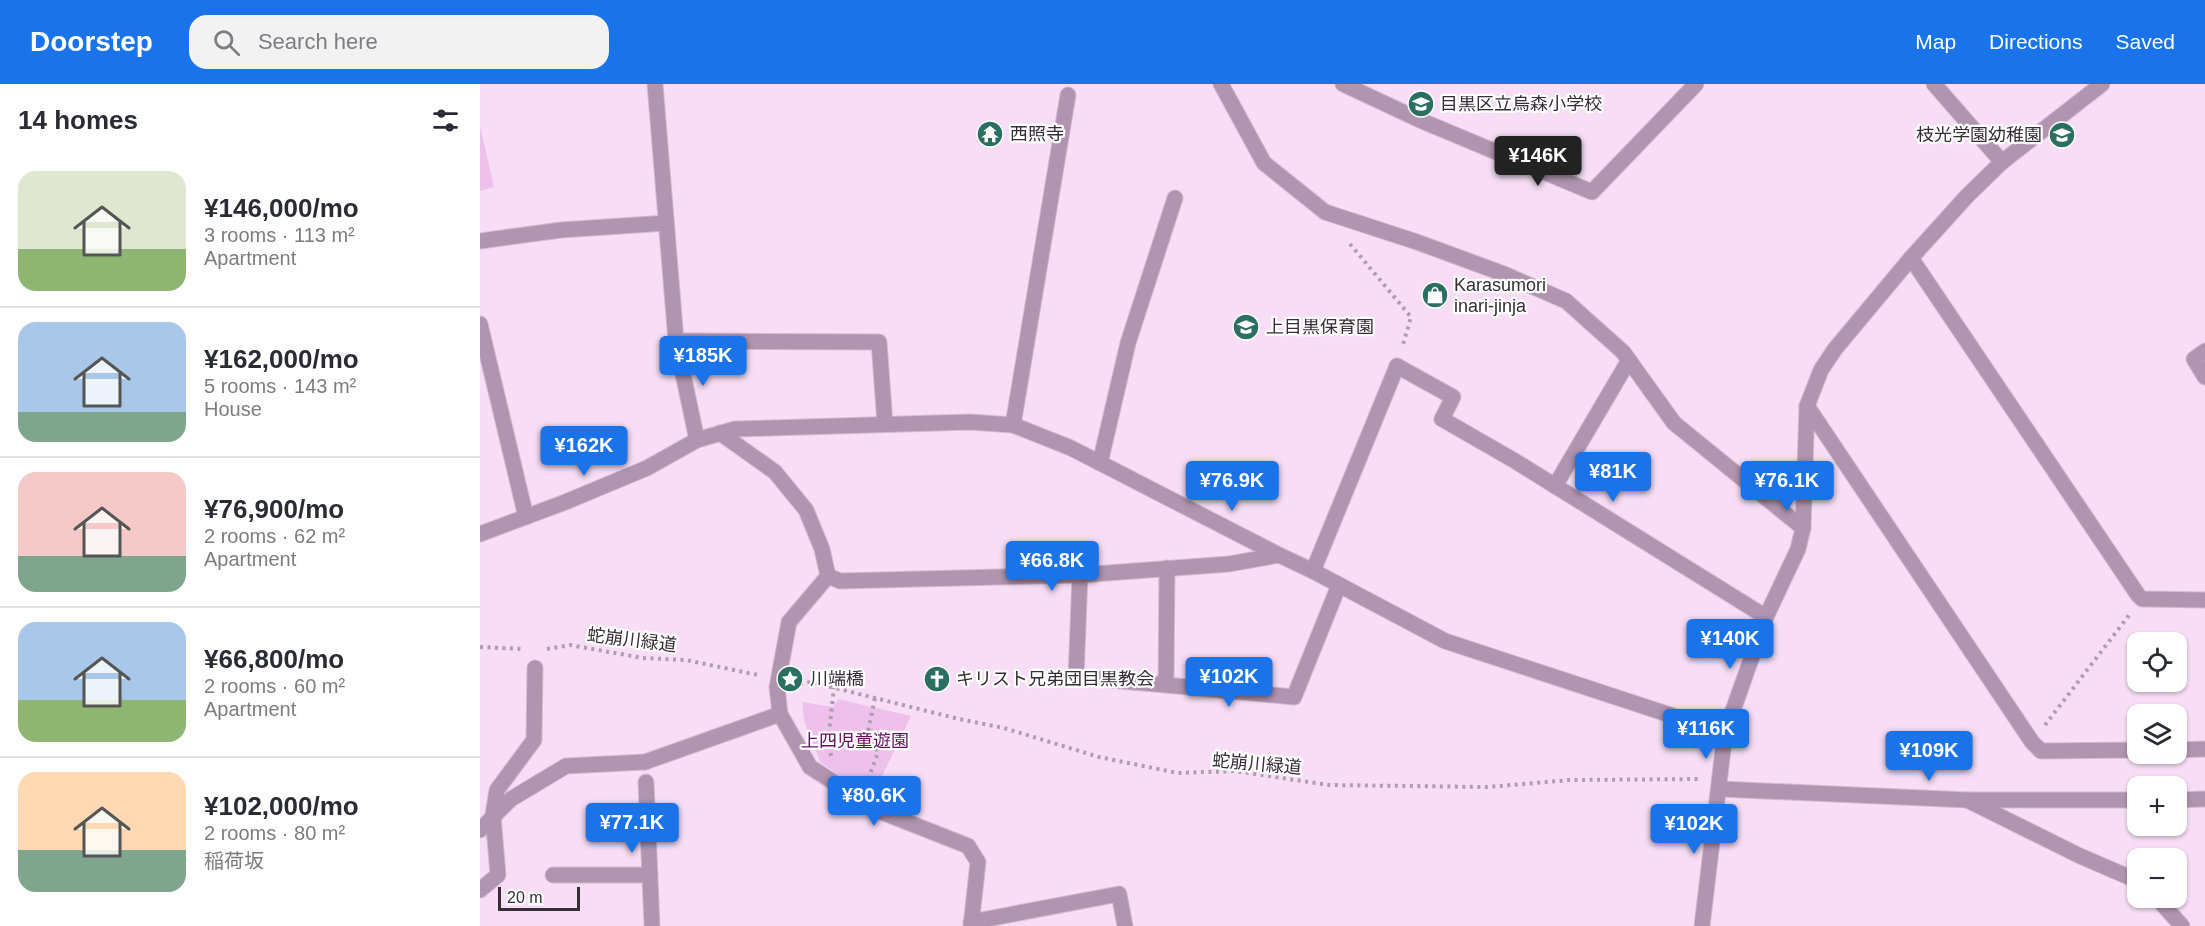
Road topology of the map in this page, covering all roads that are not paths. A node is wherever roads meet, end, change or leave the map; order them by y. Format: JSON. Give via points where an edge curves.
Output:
{"nodes":[{"id":1,"x":656,"y":84,"type":"edge"},
{"id":2,"x":1221,"y":84,"type":"edge"},
{"id":3,"x":1343,"y":84,"type":"edge"},
{"id":4,"x":1696,"y":84,"type":"edge"},
{"id":5,"x":1934,"y":84,"type":"edge"},
{"id":6,"x":2102,"y":84,"type":"edge"},
{"id":7,"x":1068,"y":95,"type":"dead end"},
{"id":8,"x":2002,"y":162,"type":"junction"},
{"id":9,"x":1175,"y":198,"type":"dead end"},
{"id":10,"x":666,"y":223,"type":"junction"},
{"id":11,"x":480,"y":241,"type":"edge"},
{"id":12,"x":1911,"y":258,"type":"junction"},
{"id":13,"x":480,"y":324,"type":"edge"},
{"id":14,"x":676,"y":341,"type":"junction"},
{"id":15,"x":2205,"y":351,"type":"edge"},
{"id":16,"x":1629,"y":360,"type":"junction"},
{"id":17,"x":2205,"y":377,"type":"edge"},
{"id":18,"x":1807,"y":406,"type":"junction"},
{"id":19,"x":885,"y":424,"type":"junction"},
{"id":20,"x":1013,"y":424,"type":"junction"},
{"id":21,"x":720,"y":433,"type":"junction"},
{"id":22,"x":697,"y":440,"type":"junction"},
{"id":23,"x":1100,"y":462,"type":"junction"},
{"id":24,"x":1555,"y":486,"type":"junction"},
{"id":25,"x":526,"y":516,"type":"junction"},
{"id":26,"x":1803,"y":528,"type":"junction"},
{"id":27,"x":480,"y":534,"type":"edge"},
{"id":28,"x":1278,"y":555,"type":"junction"},
{"id":29,"x":1167,"y":568,"type":"junction"},
{"id":30,"x":1313,"y":571,"type":"junction"},
{"id":31,"x":1080,"y":575,"type":"junction"},
{"id":32,"x":828,"y":576,"type":"junction"},
{"id":33,"x":1340,"y":585,"type":"junction"},
{"id":34,"x":2205,"y":600,"type":"edge"},
{"id":35,"x":1766,"y":617,"type":"junction"},
{"id":36,"x":535,"y":669,"type":"dead end"},
{"id":37,"x":1166,"y":685,"type":"junction"},
{"id":38,"x":780,"y":714,"type":"junction"},
{"id":39,"x":1725,"y":733,"type":"junction"},
{"id":40,"x":2205,"y":749,"type":"edge"},
{"id":41,"x":2127,"y":750,"type":"edge"},
{"id":42,"x":2187,"y":750,"type":"edge"},
{"id":43,"x":646,"y":782,"type":"dead end"},
{"id":44,"x":1720,"y":784,"type":"junction"},
{"id":45,"x":1967,"y":800,"type":"junction"},
{"id":46,"x":2127,"y":800,"type":"edge"},
{"id":47,"x":2187,"y":800,"type":"edge"},
{"id":48,"x":2205,"y":800,"type":"edge"},
{"id":49,"x":494,"y":815,"type":"junction"},
{"id":50,"x":480,"y":830,"type":"edge"},
{"id":51,"x":552,"y":875,"type":"dead end"},
{"id":52,"x":650,"y":875,"type":"junction"},
{"id":53,"x":2127,"y":876,"type":"edge"},
{"id":54,"x":480,"y":890,"type":"edge"},
{"id":55,"x":2166,"y":908,"type":"edge"},
{"id":56,"x":971,"y":924,"type":"edge"},
{"id":57,"x":652,"y":926,"type":"edge"},
{"id":58,"x":1125,"y":926,"type":"edge"},
{"id":59,"x":1702,"y":926,"type":"edge"},
{"id":60,"x":2182,"y":926,"type":"edge"}],
"edges":[{"from":1,"to":10,"type":"street"},
{"from":2,"to":16,"type":"street","via":[[1264,163],[1325,212],[1493,270],[1566,301]]},
{"from":3,"to":4,"type":"street","via":[[1592,192]]},
{"from":5,"to":8,"type":"street"},
{"from":6,"to":8,"type":"street"},
{"from":7,"to":20,"type":"street"},
{"from":8,"to":12,"type":"street"},
{"from":9,"to":23,"type":"street","via":[[1128,344]]},
{"from":10,"to":11,"type":"street","via":[[561,230]]},
{"from":10,"to":14,"type":"street"},
{"from":12,"to":18,"type":"street","via":[[1835,350],[1821,370]]},
{"from":12,"to":34,"type":"street","via":[[2142,599]]},
{"from":13,"to":25,"type":"street"},
{"from":14,"to":19,"type":"street","via":[[879,342]]},
{"from":14,"to":22,"type":"street"},
{"from":15,"to":17,"type":"street","via":[[2194,359]]},
{"from":16,"to":24,"type":"street"},
{"from":16,"to":26,"type":"street","via":[[1674,423]]},
{"from":18,"to":26,"type":"street"},
{"from":18,"to":41,"type":"street","via":[[2032,742],[2041,751]]},
{"from":19,"to":20,"type":"street"},
{"from":19,"to":21,"type":"street","via":[[735,429]]},
{"from":20,"to":23,"type":"street"},
{"from":21,"to":22,"type":"street"},
{"from":21,"to":32,"type":"street","via":[[775,472],[806,510]]},
{"from":22,"to":25,"type":"street","via":[[647,468]]},
{"from":23,"to":28,"type":"street"},
{"from":24,"to":30,"type":"street","via":[[1442,419],[1453,397],[1397,366]]},
{"from":24,"to":35,"type":"street"},
{"from":25,"to":27,"type":"street"},
{"from":26,"to":35,"type":"street","via":[[1798,549]]},
{"from":28,"to":29,"type":"street","via":[[1229,564]]},
{"from":28,"to":30,"type":"street"},
{"from":29,"to":31,"type":"street"},
{"from":29,"to":37,"type":"street"},
{"from":30,"to":33,"type":"street"},
{"from":31,"to":32,"type":"street","via":[[840,581]]},
{"from":31,"to":37,"type":"street","via":[[1076,677]]},
{"from":32,"to":38,"type":"street","via":[[789,622],[779,680]]},
{"from":33,"to":37,"type":"street","via":[[1294,697]]},
{"from":33,"to":39,"type":"street","via":[[1445,641]]},
{"from":35,"to":39,"type":"street"},
{"from":36,"to":49,"type":"street","via":[[534,740],[497,790]]},
{"from":38,"to":49,"type":"street","via":[[645,762],[566,766],[511,799]]},
{"from":38,"to":56,"type":"street","via":[[810,767],[879,811],[968,846],[978,862]]},
{"from":39,"to":44,"type":"street"},
{"from":40,"to":42,"type":"street"},
{"from":43,"to":52,"type":"street"},
{"from":44,"to":45,"type":"street"},
{"from":44,"to":59,"type":"street"},
{"from":45,"to":46,"type":"street"},
{"from":45,"to":53,"type":"street"},
{"from":47,"to":48,"type":"street"},
{"from":49,"to":50,"type":"street"},
{"from":49,"to":54,"type":"street","via":[[498,875]]},
{"from":51,"to":52,"type":"street"},
{"from":52,"to":57,"type":"street"},
{"from":55,"to":60,"type":"street"},
{"from":56,"to":58,"type":"street","via":[[1119,894]]}]}
